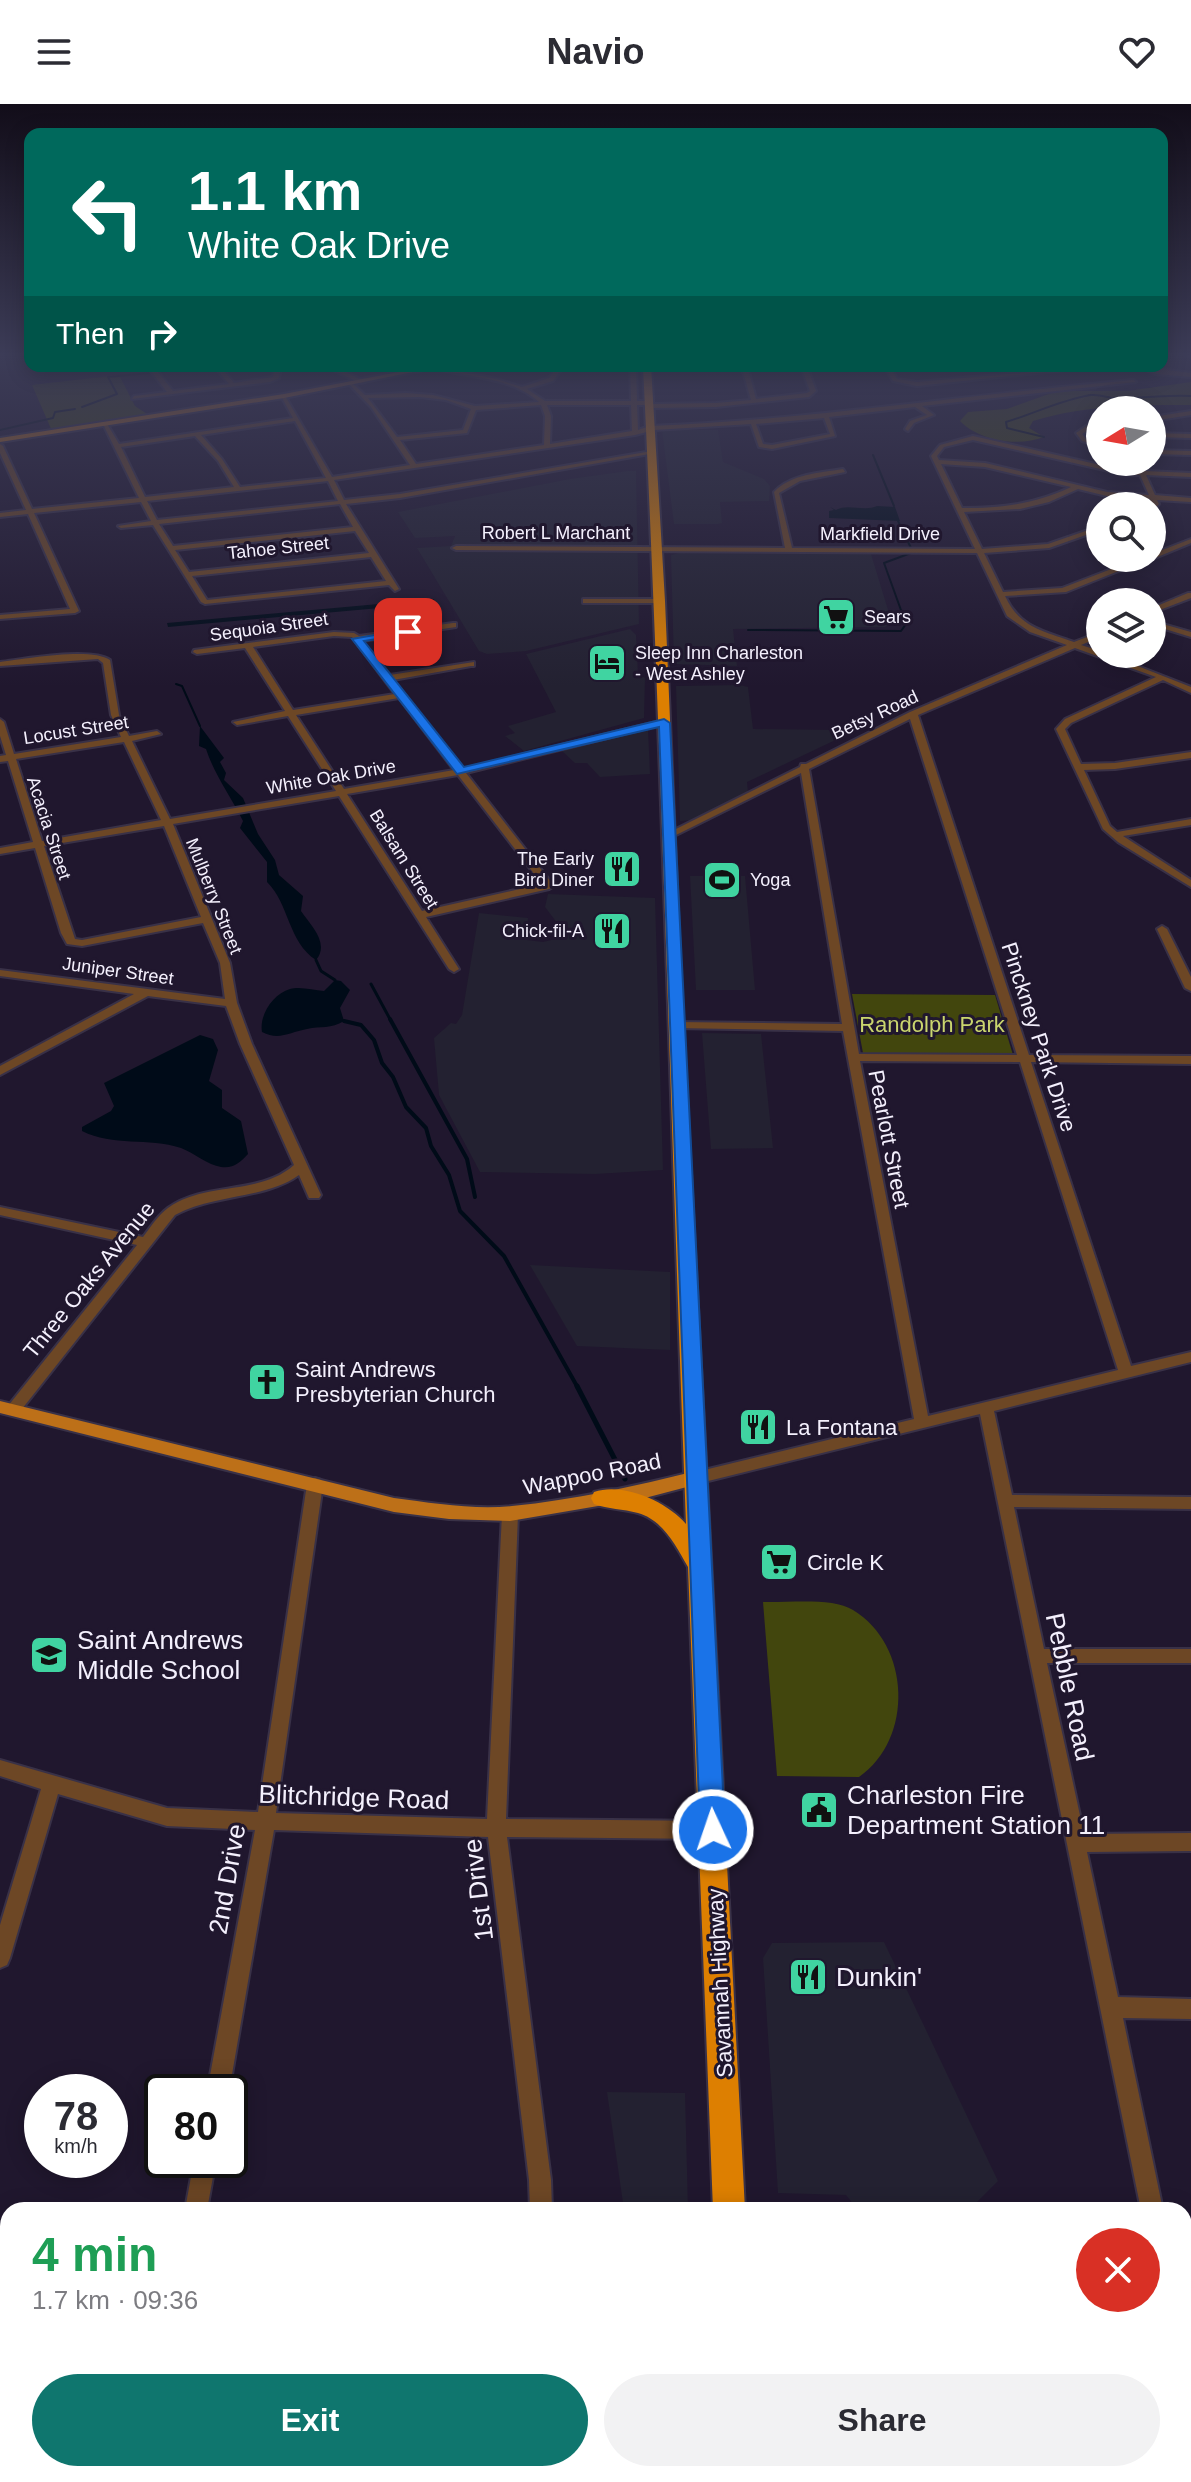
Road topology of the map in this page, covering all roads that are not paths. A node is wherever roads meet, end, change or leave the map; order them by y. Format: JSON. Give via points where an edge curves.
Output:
{"nodes":[{"id":1,"x":127,"y":465,"type":"edge"},
{"id":2,"x":223,"y":465,"type":"edge"},
{"id":3,"x":322,"y":465,"type":"edge"},
{"id":4,"x":427,"y":465,"type":"edge"},
{"id":5,"x":578,"y":465,"type":"edge"},
{"id":6,"x":652,"y":465,"type":"edge"},
{"id":7,"x":938,"y":465,"type":"edge"},
{"id":8,"x":985,"y":465,"type":"edge"},
{"id":9,"x":11,"y":466,"type":"joint"},
{"id":10,"x":0,"y":467,"type":"edge"},
{"id":11,"x":415,"y":467,"type":"joint"},
{"id":12,"x":843,"y":471,"type":"dead end"},
{"id":13,"x":1166,"y":474,"type":"edge"},
{"id":14,"x":1191,"y":475,"type":"edge"},
{"id":15,"x":330,"y":479,"type":"junction"},
{"id":16,"x":1077,"y":487,"type":"junction"},
{"id":17,"x":238,"y":488,"type":"junction"},
{"id":18,"x":1098,"y":492,"type":"edge"},
{"id":19,"x":1166,"y":497,"type":"edge"},
{"id":20,"x":143,"y":498,"type":"junction"},
{"id":21,"x":1191,"y":500,"type":"edge"},
{"id":22,"x":345,"y":504,"type":"junction"},
{"id":23,"x":960,"y":510,"type":"junction"},
{"id":24,"x":31,"y":512,"type":"junction"},
{"id":25,"x":0,"y":515,"type":"edge"},
{"id":26,"x":155,"y":523,"type":"junction"},
{"id":27,"x":121,"y":526,"type":"dead end"},
{"id":28,"x":357,"y":529,"type":"junction"},
{"id":29,"x":1086,"y":533,"type":"edge"},
{"id":30,"x":1191,"y":541,"type":"edge"},
{"id":31,"x":171,"y":548,"type":"junction"},
{"id":32,"x":456,"y":548,"type":"dead end"},
{"id":33,"x":656,"y":550,"type":"junction"},
{"id":34,"x":789,"y":550,"type":"junction"},
{"id":35,"x":980,"y":551,"type":"junction"},
{"id":36,"x":1166,"y":551,"type":"edge"},
{"id":37,"x":373,"y":555,"type":"junction"},
{"id":38,"x":1110,"y":572,"type":"edge"},
{"id":39,"x":187,"y":574,"type":"junction"},
{"id":40,"x":1000,"y":594,"type":"junction"},
{"id":41,"x":1189,"y":597,"type":"edge"},
{"id":42,"x":586,"y":601,"type":"dead end"},
{"id":43,"x":660,"y":601,"type":"junction"},
{"id":44,"x":1166,"y":606,"type":"edge"},
{"id":45,"x":0,"y":617,"type":"edge"},
{"id":46,"x":453,"y":625,"type":"dead end"},
{"id":47,"x":1166,"y":627,"type":"edge"},
{"id":48,"x":1191,"y":635,"type":"edge"},
{"id":49,"x":357,"y":639,"type":"junction"},
{"id":50,"x":1086,"y":640,"type":"edge"},
{"id":51,"x":1074,"y":645,"type":"junction"},
{"id":52,"x":248,"y":646,"type":"junction"},
{"id":53,"x":197,"y":652,"type":"dead end"},
{"id":54,"x":0,"y":664,"type":"edge"},
{"id":55,"x":471,"y":664,"type":"dead end"},
{"id":56,"x":1163,"y":677,"type":"junction"},
{"id":57,"x":388,"y":678,"type":"junction"},
{"id":58,"x":1191,"y":690,"type":"edge"},
{"id":59,"x":402,"y":695,"type":"junction"},
{"id":60,"x":290,"y":713,"type":"junction"},
{"id":61,"x":913,"y":714,"type":"junction"},
{"id":62,"x":0,"y":722,"type":"edge"},
{"id":63,"x":237,"y":722,"type":"dead end"},
{"id":64,"x":664,"y":723,"type":"junction"},
{"id":65,"x":157,"y":734,"type":"dead end"},
{"id":66,"x":127,"y":738,"type":"junction"},
{"id":67,"x":1191,"y":755,"type":"edge"},
{"id":68,"x":5,"y":758,"type":"edge"},
{"id":69,"x":804,"y":766,"type":"junction"},
{"id":70,"x":1078,"y":767,"type":"junction"},
{"id":71,"x":461,"y":772,"type":"junction"},
{"id":72,"x":344,"y":792,"type":"junction"},
{"id":73,"x":167,"y":822,"type":"junction"},
{"id":74,"x":1191,"y":822,"type":"edge"},
{"id":75,"x":669,"y":835,"type":"junction"},
{"id":76,"x":1114,"y":835,"type":"junction"},
{"id":77,"x":38,"y":843,"type":"junction"},
{"id":78,"x":0,"y":851,"type":"edge"},
{"id":79,"x":1191,"y":884,"type":"edge"},
{"id":80,"x":420,"y":915,"type":"junction"},
{"id":81,"x":205,"y":919,"type":"junction"},
{"id":82,"x":1162,"y":929,"type":"dead end"},
{"id":83,"x":454,"y":969,"type":"dead end"},
{"id":84,"x":0,"y":973,"type":"edge"},
{"id":85,"x":1191,"y":988,"type":"edge"},
{"id":86,"x":144,"y":993,"type":"junction"},
{"id":87,"x":231,"y":1003,"type":"junction"},
{"id":88,"x":675,"y":1025,"type":"junction"},
{"id":89,"x":848,"y":1028,"type":"junction"},
{"id":90,"x":854,"y":1057,"type":"junction"},
{"id":91,"x":1026,"y":1059,"type":"junction"},
{"id":92,"x":1191,"y":1060,"type":"edge"},
{"id":93,"x":0,"y":1071,"type":"edge"},
{"id":94,"x":301,"y":1166,"type":"junction"},
{"id":95,"x":314,"y":1195,"type":"dead end"},
{"id":96,"x":0,"y":1211,"type":"edge"},
{"id":97,"x":145,"y":1242,"type":"junction"},
{"id":98,"x":1191,"y":1357,"type":"edge"},
{"id":99,"x":1126,"y":1373,"type":"junction"},
{"id":100,"x":6,"y":1409,"type":"edge"},
{"id":101,"x":986,"y":1409,"type":"junction"},
{"id":102,"x":922,"y":1423,"type":"junction"},
{"id":103,"x":696,"y":1478,"type":"junction"},
{"id":104,"x":315,"y":1484,"type":"junction"},
{"id":105,"x":602,"y":1498,"type":"junction"},
{"id":106,"x":1005,"y":1501,"type":"junction"},
{"id":107,"x":1191,"y":1503,"type":"edge"},
{"id":108,"x":510,"y":1514,"type":"junction"},
{"id":109,"x":700,"y":1568,"type":"junction"},
{"id":110,"x":1037,"y":1656,"type":"junction"},
{"id":111,"x":1191,"y":1656,"type":"edge"},
{"id":112,"x":0,"y":1768,"type":"edge"},
{"id":113,"x":52,"y":1784,"type":"junction"},
{"id":114,"x":266,"y":1820,"type":"junction"},
{"id":115,"x":496,"y":1828,"type":"junction"},
{"id":116,"x":713,"y":1830,"type":"junction"},
{"id":117,"x":1191,"y":1842,"type":"edge"},
{"id":118,"x":1076,"y":1843,"type":"junction"},
{"id":119,"x":0,"y":1958,"type":"edge"},
{"id":120,"x":1111,"y":2007,"type":"junction"},
{"id":121,"x":1191,"y":2009,"type":"edge"},
{"id":122,"x":221,"y":2074,"type":"edge"},
{"id":123,"x":202,"y":2178,"type":"edge"},
{"id":124,"x":197,"y":2202,"type":"edge"},
{"id":125,"x":541,"y":2202,"type":"edge"},
{"id":126,"x":729,"y":2202,"type":"edge"},
{"id":127,"x":1150,"y":2202,"type":"edge"}],
"edges":[{"from":1,"to":20,"type":"street"},
{"from":2,"to":17,"type":"street"},
{"from":3,"to":15,"type":"street"},
{"from":4,"to":11,"type":"street"},
{"from":5,"to":22,"type":"street"},
{"from":6,"to":33,"type":"highway","name":"Savannah Highway"},
{"from":7,"to":23,"type":"street"},
{"from":8,"to":16,"type":"street"},
{"from":9,"to":10,"type":"street"},
{"from":9,"to":24,"type":"street"},
{"from":11,"to":15,"type":"street"},
{"from":12,"to":34,"type":"street","via":[[789,483],[776,493]]},
{"from":13,"to":14,"type":"street"},
{"from":15,"to":17,"type":"street"},
{"from":15,"to":22,"type":"street"},
{"from":16,"to":18,"type":"street"},
{"from":16,"to":23,"type":"street","via":[[1021,509]]},
{"from":17,"to":20,"type":"street"},
{"from":19,"to":21,"type":"street"},
{"from":20,"to":24,"type":"street"},
{"from":20,"to":26,"type":"street"},
{"from":22,"to":26,"type":"street"},
{"from":22,"to":28,"type":"street"},
{"from":23,"to":35,"type":"street"},
{"from":24,"to":25,"type":"street"},
{"from":24,"to":45,"type":"street","via":[[75,611]]},
{"from":26,"to":27,"type":"street"},
{"from":26,"to":31,"type":"street"},
{"from":28,"to":31,"type":"street"},
{"from":28,"to":37,"type":"street"},
{"from":29,"to":35,"type":"street","name":"Markfield Drive","via":[[1049,546]]},
{"from":30,"to":36,"type":"street"},
{"from":31,"to":39,"type":"street"},
{"from":32,"to":33,"type":"street","name":"Robert L Marchant"},
{"from":33,"to":34,"type":"street","name":"Markfield Drive"},
{"from":33,"to":43,"type":"highway","name":"Savannah Highway"},
{"from":34,"to":35,"type":"street","name":"Markfield Drive"},
{"from":35,"to":40,"type":"street"},
{"from":37,"to":39,"type":"street","name":"Tahoe Street"},
{"from":37,"to":39,"type":"street","via":[[394,587],[205,602]]},
{"from":38,"to":40,"type":"street","via":[[1063,590]]},
{"from":40,"to":51,"type":"street","via":[[1017,621]]},
{"from":41,"to":44,"type":"street"},
{"from":42,"to":43,"type":"street"},
{"from":43,"to":64,"type":"highway","name":"Savannah Highway"},
{"from":46,"to":49,"type":"street","name":"Sequoia Street"},
{"from":47,"to":48,"type":"street"},
{"from":49,"to":52,"type":"street","name":"Sequoia Street","via":[[346,633]]},
{"from":49,"to":57,"type":"street"},
{"from":50,"to":51,"type":"street","name":"Betsy Road"},
{"from":51,"to":56,"type":"street"},
{"from":51,"to":61,"type":"street","name":"Betsy Road"},
{"from":52,"to":53,"type":"street","name":"Sequoia Street"},
{"from":52,"to":60,"type":"street","name":"Balsam Street"},
{"from":54,"to":66,"type":"street","name":"Mulberry Street","via":[[100,657],[107,662],[115,715]]},
{"from":55,"to":57,"type":"street"},
{"from":56,"to":58,"type":"street"},
{"from":56,"to":70,"type":"street","via":[[1060,726]]},
{"from":57,"to":59,"type":"street"},
{"from":59,"to":60,"type":"street"},
{"from":59,"to":71,"type":"street"},
{"from":60,"to":63,"type":"street"},
{"from":60,"to":72,"type":"street","name":"Balsam Street"},
{"from":61,"to":69,"type":"street","name":"Betsy Road"},
{"from":61,"to":91,"type":"street","name":"Pinckney Park Drive"},
{"from":62,"to":68,"type":"street","name":"Acacia Street"},
{"from":64,"to":71,"type":"street","name":"White Oak Drive"},
{"from":64,"to":75,"type":"highway","name":"Savannah Highway"},
{"from":65,"to":66,"type":"street","name":"Locust Street"},
{"from":66,"to":68,"type":"street","name":"Locust Street"},
{"from":66,"to":73,"type":"street","name":"Mulberry Street"},
{"from":67,"to":70,"type":"street"},
{"from":68,"to":77,"type":"street","name":"Acacia Street"},
{"from":69,"to":75,"type":"street","name":"Betsy Road"},
{"from":69,"to":89,"type":"street","name":"Pearlott Street"},
{"from":70,"to":76,"type":"street"},
{"from":71,"to":72,"type":"street","name":"White Oak Drive"},
{"from":71,"to":80,"type":"street","via":[[549,886]]},
{"from":72,"to":73,"type":"street","name":"White Oak Drive"},
{"from":72,"to":80,"type":"street","name":"Balsam Street"},
{"from":73,"to":77,"type":"street","name":"White Oak Drive"},
{"from":73,"to":81,"type":"street","name":"Mulberry Street"},
{"from":74,"to":76,"type":"street"},
{"from":75,"to":88,"type":"highway","name":"Savannah Highway"},
{"from":76,"to":79,"type":"street"},
{"from":77,"to":78,"type":"street","name":"White Oak Drive"},
{"from":77,"to":81,"type":"street","name":"Acacia Street","via":[[71,942]]},
{"from":80,"to":83,"type":"street","name":"Balsam Street"},
{"from":81,"to":87,"type":"street","name":"Mulberry Street","via":[[225,963]]},
{"from":82,"to":85,"type":"street"},
{"from":84,"to":86,"type":"street","name":"Juniper Street"},
{"from":86,"to":87,"type":"street","name":"Juniper Street"},
{"from":86,"to":93,"type":"street"},
{"from":87,"to":94,"type":"street","name":"Mulberry Street"},
{"from":88,"to":89,"type":"street"},
{"from":88,"to":103,"type":"highway","name":"Savannah Highway"},
{"from":89,"to":90,"type":"street","name":"Pearlott Street"},
{"from":90,"to":91,"type":"street"},
{"from":90,"to":102,"type":"street","name":"Pearlott Street"},
{"from":91,"to":92,"type":"street"},
{"from":91,"to":99,"type":"street","name":"Pinckney Park Drive"},
{"from":94,"to":95,"type":"street","name":"Mulberry Street"},
{"from":94,"to":97,"type":"street","name":"Three Oaks Avenue","via":[[286,1179],[191,1199]]},
{"from":96,"to":97,"type":"street"},
{"from":97,"to":100,"type":"street","name":"Three Oaks Avenue"},
{"from":98,"to":99,"type":"street","name":"Wappoo Road"},
{"from":99,"to":101,"type":"street","name":"Wappoo Road"},
{"from":100,"to":104,"type":"main road","name":"Wappoo Road"},
{"from":101,"to":102,"type":"street","name":"Wappoo Road"},
{"from":101,"to":106,"type":"street","name":"Pebble Road"},
{"from":102,"to":103,"type":"street","name":"Wappoo Road"},
{"from":103,"to":105,"type":"main road","name":"Wappoo Road"},
{"from":103,"to":109,"type":"highway","name":"Savannah Highway"},
{"from":104,"to":108,"type":"main road","name":"Wappoo Road","via":[[394,1505]]},
{"from":104,"to":114,"type":"street","name":"2nd Drive"},
{"from":105,"to":108,"type":"main road","name":"Wappoo Road"},
{"from":105,"to":109,"type":"highway","via":[[664,1514],[677,1526]]},
{"from":106,"to":107,"type":"street"},
{"from":106,"to":110,"type":"street","name":"Pebble Road"},
{"from":108,"to":115,"type":"street","name":"1st Drive"},
{"from":109,"to":116,"type":"highway","name":"Savannah Highway"},
{"from":110,"to":111,"type":"street"},
{"from":110,"to":118,"type":"street","name":"Pebble Road"},
{"from":112,"to":113,"type":"street","name":"Blitchridge Road"},
{"from":113,"to":114,"type":"street","name":"Blitchridge Road","via":[[167,1817]]},
{"from":113,"to":119,"type":"street"},
{"from":114,"to":115,"type":"street","name":"Blitchridge Road"},
{"from":114,"to":122,"type":"street","name":"2nd Drive"},
{"from":115,"to":116,"type":"street","name":"Blitchridge Road"},
{"from":115,"to":125,"type":"street","name":"1st Drive"},
{"from":116,"to":126,"type":"highway","name":"Savannah Highway"},
{"from":117,"to":118,"type":"street"},
{"from":118,"to":120,"type":"street","name":"Pebble Road"},
{"from":120,"to":121,"type":"street"},
{"from":120,"to":127,"type":"street","name":"Pebble Road"},
{"from":123,"to":124,"type":"street"}]}
